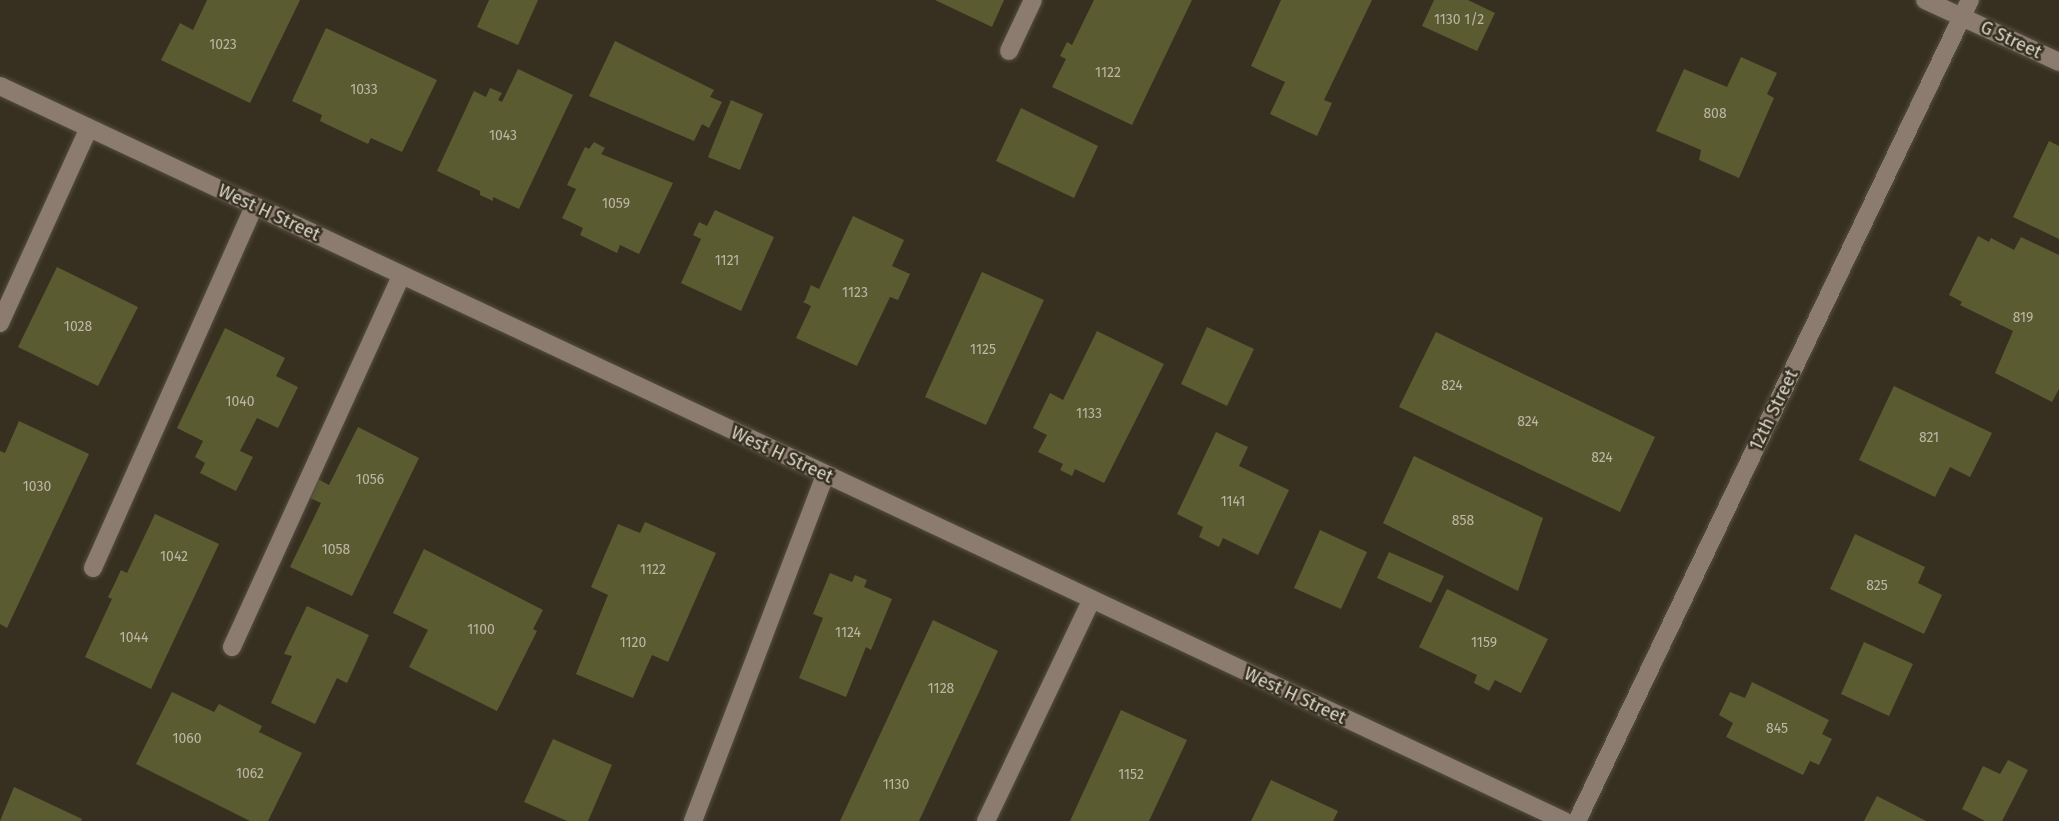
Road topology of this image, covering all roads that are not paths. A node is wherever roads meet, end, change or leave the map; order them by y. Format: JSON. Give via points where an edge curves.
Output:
{"nodes":[{"id":1,"x":1033,"y":0,"type":"edge"},
{"id":2,"x":1925,"y":0,"type":"edge"},
{"id":3,"x":1970,"y":0,"type":"edge"},
{"id":4,"x":1962,"y":18,"type":"junction"},
{"id":5,"x":1009,"y":51,"type":"dead end"},
{"id":6,"x":2059,"y":62,"type":"edge"},
{"id":7,"x":0,"y":86,"type":"edge"},
{"id":8,"x":89,"y":128,"type":"junction"},
{"id":9,"x":254,"y":206,"type":"junction"},
{"id":10,"x":401,"y":276,"type":"junction"},
{"id":11,"x":0,"y":323,"type":"edge"},
{"id":12,"x":825,"y":475,"type":"junction"},
{"id":13,"x":93,"y":568,"type":"dead end"},
{"id":14,"x":1091,"y":600,"type":"junction"},
{"id":15,"x":232,"y":646,"type":"dead end"},
{"id":16,"x":693,"y":821,"type":"edge"},
{"id":17,"x":985,"y":821,"type":"edge"},
{"id":18,"x":1564,"y":821,"type":"edge"},
{"id":19,"x":1577,"y":821,"type":"edge"}],
"edges":[{"from":1,"to":5,"type":"street"},
{"from":2,"to":4,"type":"street","name":"G Street"},
{"from":3,"to":4,"type":"street","name":"12th Street"},
{"from":4,"to":6,"type":"street","name":"G Street"},
{"from":4,"to":19,"type":"street","name":"12th Street"},
{"from":7,"to":8,"type":"street","name":"West H Street"},
{"from":8,"to":9,"type":"street","name":"West H Street"},
{"from":8,"to":11,"type":"street"},
{"from":9,"to":10,"type":"street","name":"West H Street"},
{"from":9,"to":13,"type":"street"},
{"from":10,"to":12,"type":"street","name":"West H Street"},
{"from":10,"to":15,"type":"street"},
{"from":12,"to":14,"type":"street","name":"West H Street"},
{"from":12,"to":16,"type":"street"},
{"from":14,"to":17,"type":"street"},
{"from":14,"to":18,"type":"street","name":"West H Street"}]}
